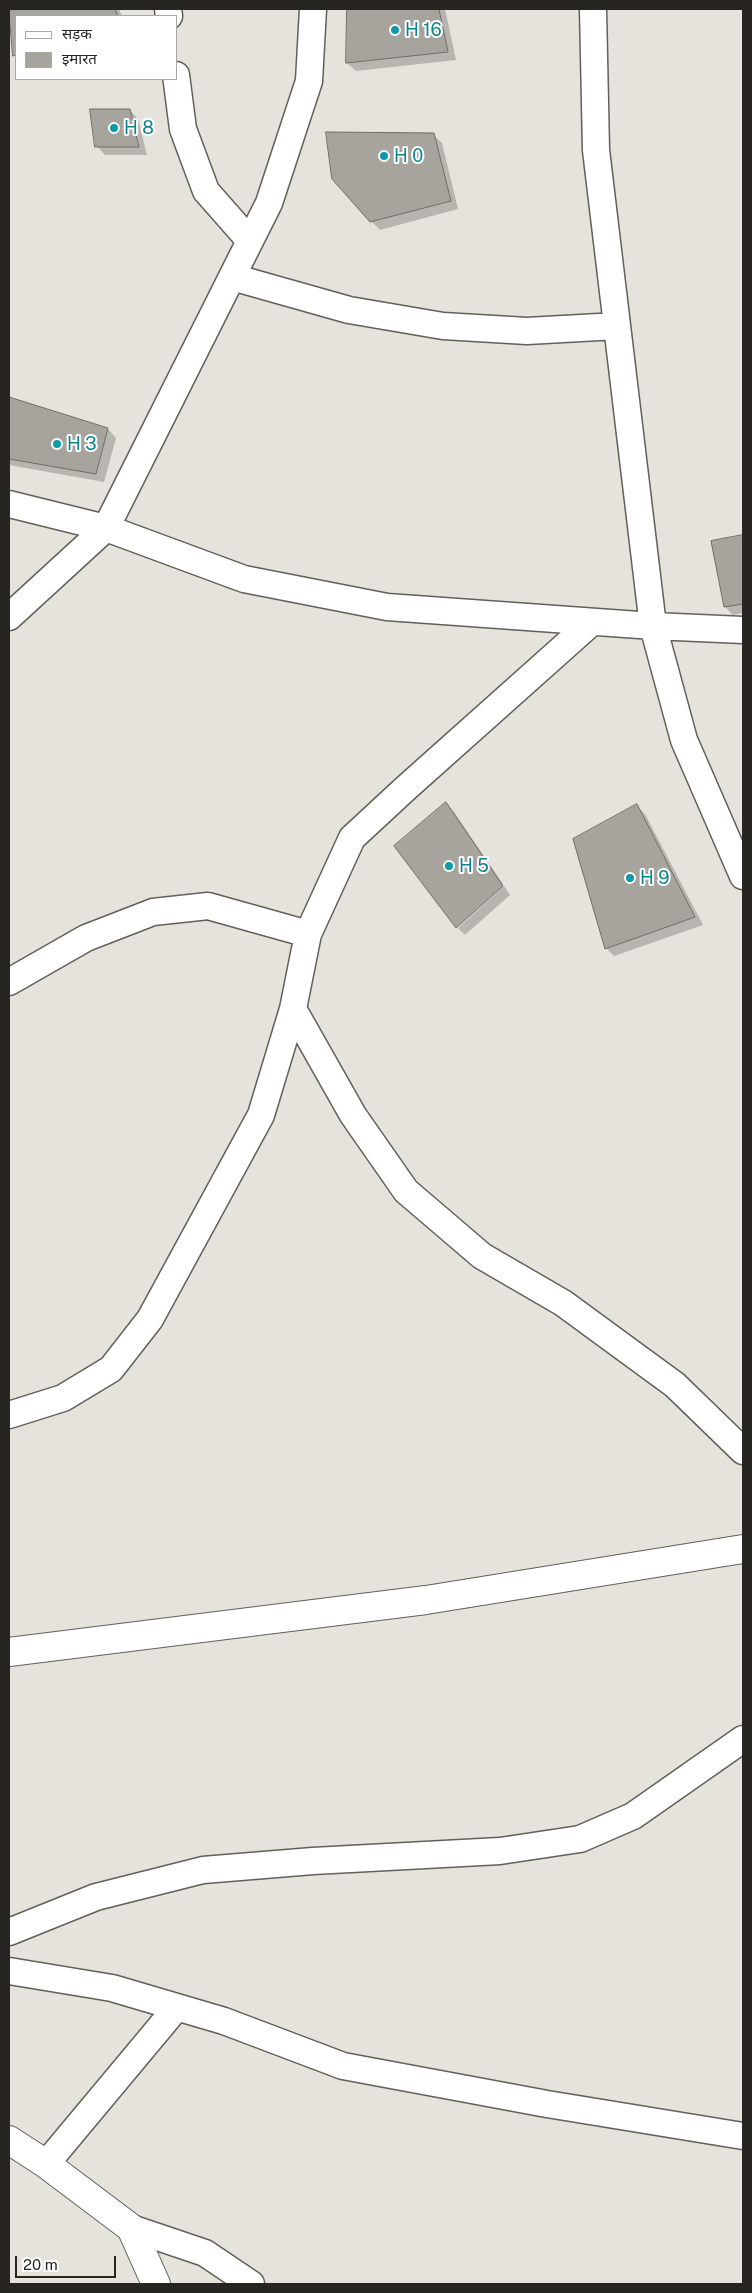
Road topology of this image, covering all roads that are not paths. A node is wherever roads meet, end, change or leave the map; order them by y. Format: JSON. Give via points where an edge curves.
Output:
{"nodes":[{"id":1,"x":313,"y":9,"type":"edge"},
{"id":2,"x":593,"y":9,"type":"edge"},
{"id":3,"x":177,"y":80,"type":"edge"},
{"id":4,"x":250,"y":241,"type":"junction"},
{"id":5,"x":232,"y":277,"type":"junction"},
{"id":6,"x":617,"y":326,"type":"junction"},
{"id":7,"x":9,"y":504,"type":"edge"},
{"id":8,"x":106,"y":528,"type":"junction"},
{"id":9,"x":9,"y":617,"type":"edge"},
{"id":10,"x":592,"y":622,"type":"junction"},
{"id":11,"x":653,"y":626,"type":"junction"},
{"id":12,"x":743,"y":630,"type":"edge"},
{"id":13,"x":743,"y":876,"type":"edge"},
{"id":14,"x":308,"y":934,"type":"junction"},
{"id":15,"x":9,"y":982,"type":"edge"},
{"id":16,"x":293,"y":1009,"type":"junction"},
{"id":17,"x":9,"y":1415,"type":"edge"},
{"id":18,"x":743,"y":1451,"type":"edge"},
{"id":19,"x":743,"y":1550,"type":"edge"},
{"id":20,"x":9,"y":1652,"type":"edge"},
{"id":21,"x":743,"y":1739,"type":"edge"},
{"id":22,"x":9,"y":1932,"type":"edge"},
{"id":23,"x":9,"y":1971,"type":"edge"},
{"id":24,"x":177,"y":2007,"type":"junction"},
{"id":25,"x":743,"y":2136,"type":"edge"},
{"id":26,"x":9,"y":2140,"type":"edge"},
{"id":27,"x":46,"y":2164,"type":"junction"},
{"id":28,"x":131,"y":2228,"type":"junction"},
{"id":29,"x":156,"y":2284,"type":"edge"},
{"id":30,"x":251,"y":2284,"type":"edge"}],
"edges":[{"from":1,"to":4,"type":"street","via":[[309,81],[269,203]]},
{"from":2,"to":6,"type":"street","via":[[596,150]]},
{"from":3,"to":4,"type":"street","via":[[183,129],[206,191]]},
{"from":4,"to":5,"type":"street"},
{"from":5,"to":6,"type":"street","via":[[349,310],[443,326],[527,330]]},
{"from":5,"to":8,"type":"street"},
{"from":6,"to":11,"type":"street"},
{"from":7,"to":8,"type":"street"},
{"from":8,"to":9,"type":"street"},
{"from":8,"to":10,"type":"street","via":[[244,579],[387,607]]},
{"from":10,"to":11,"type":"street"},
{"from":10,"to":14,"type":"street","via":[[352,838]]},
{"from":11,"to":12,"type":"street"},
{"from":11,"to":13,"type":"street","via":[[684,740]]},
{"from":14,"to":15,"type":"street","via":[[208,906],[153,912],[86,938]]},
{"from":14,"to":16,"type":"street"},
{"from":16,"to":17,"type":"street","via":[[261,1115],[150,1319],[110,1369],[62,1398]]},
{"from":16,"to":18,"type":"street","via":[[353,1115],[406,1192],[482,1256],[563,1303],[675,1385]]},
{"from":19,"to":20,"type":"street","via":[[426,1600]]},
{"from":21,"to":22,"type":"street","via":[[632,1816],[580,1839],[500,1852],[203,1870],[96,1897]]},
{"from":23,"to":24,"type":"street","via":[[112,1988]]},
{"from":24,"to":25,"type":"street","via":[[224,2020],[343,2066]]},
{"from":24,"to":27,"type":"street"},
{"from":26,"to":27,"type":"street"},
{"from":27,"to":28,"type":"street"},
{"from":28,"to":29,"type":"street"},
{"from":28,"to":30,"type":"street","via":[[205,2253]]}]}
